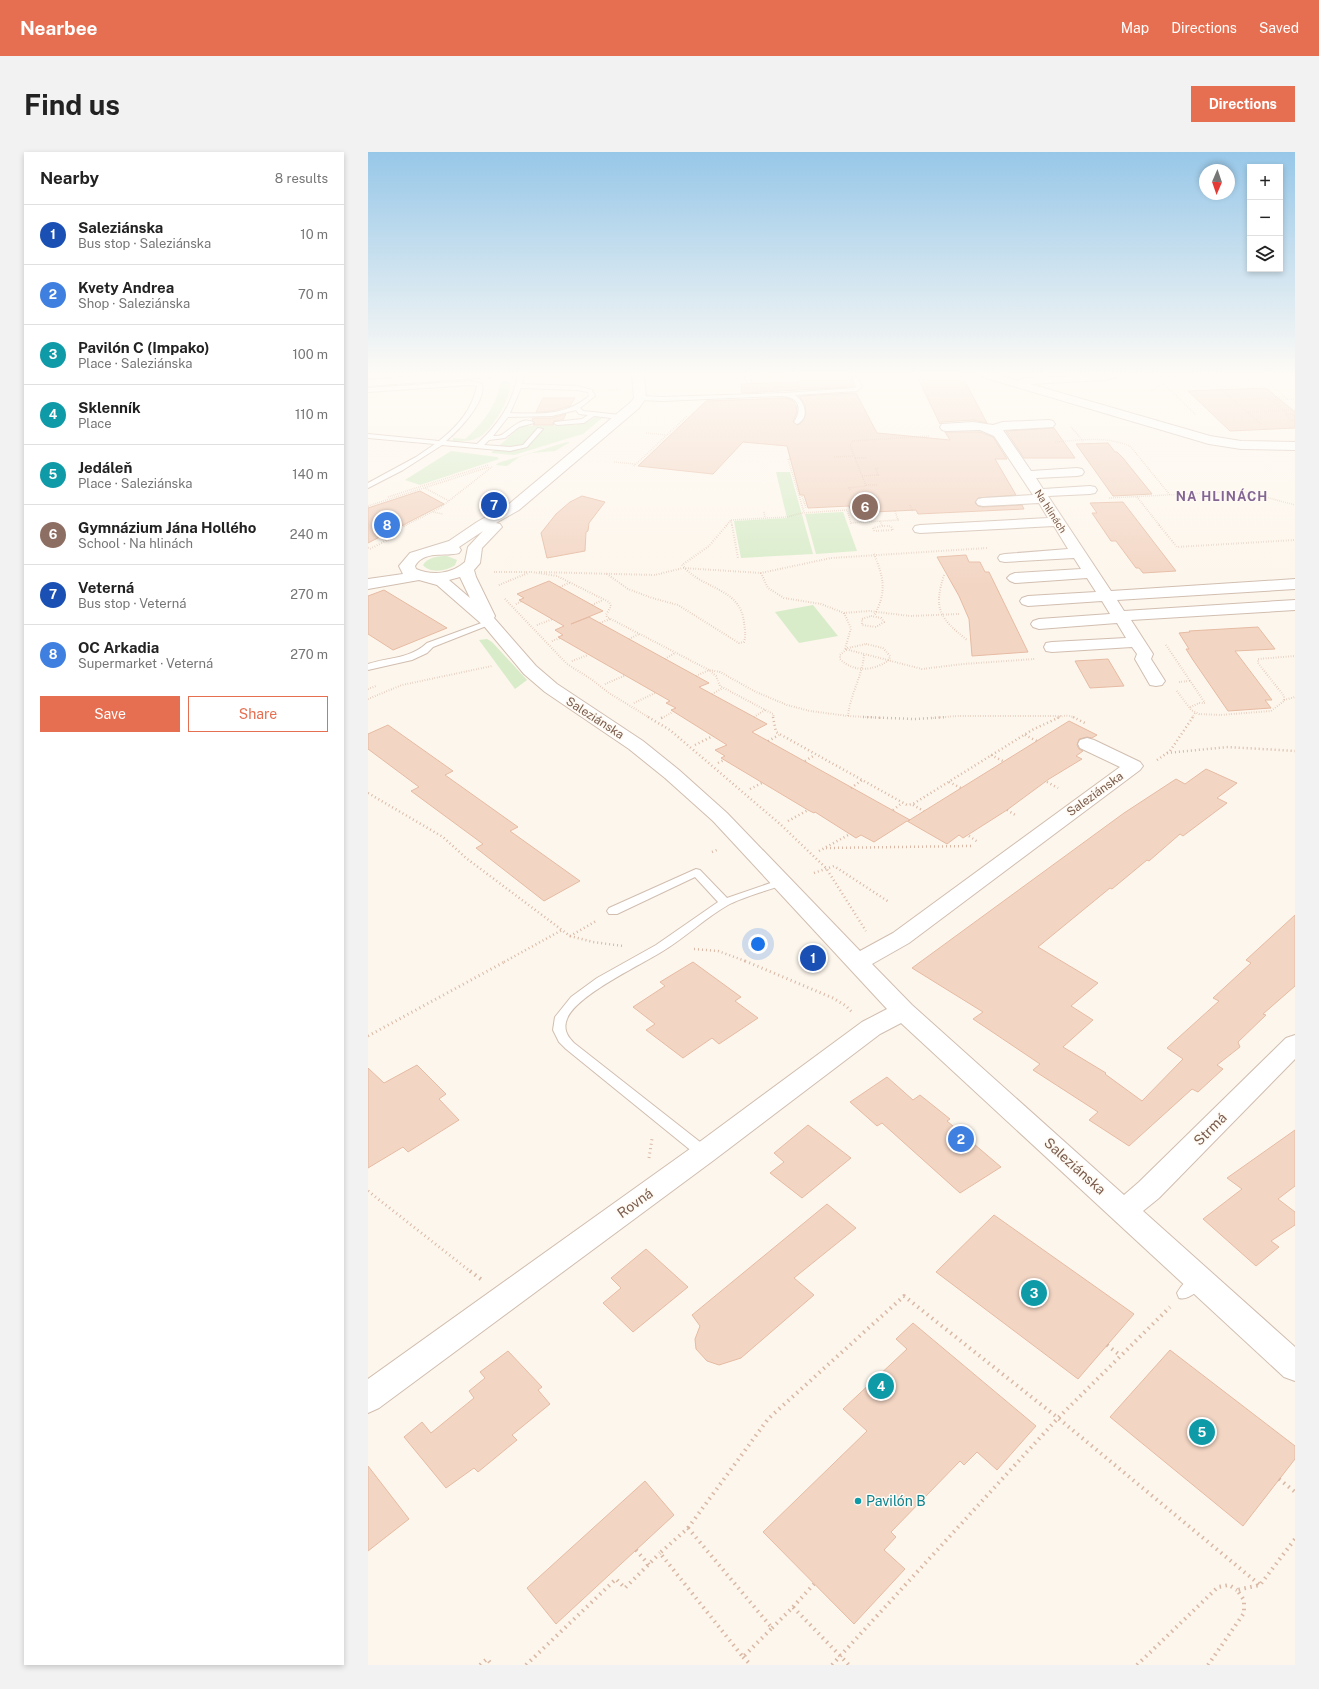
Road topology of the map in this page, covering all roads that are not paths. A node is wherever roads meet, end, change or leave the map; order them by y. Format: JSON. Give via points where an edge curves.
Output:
{"nodes":[{"id":1,"x":437,"y":445,"type":"edge"},
{"id":2,"x":455,"y":445,"type":"edge"},
{"id":3,"x":481,"y":445,"type":"edge"},
{"id":4,"x":526,"y":445,"type":"edge"},
{"id":5,"x":587,"y":445,"type":"edge"},
{"id":6,"x":1007,"y":445,"type":"edge"},
{"id":7,"x":1238,"y":445,"type":"edge"},
{"id":8,"x":1295,"y":446,"type":"edge"},
{"id":9,"x":478,"y":447,"type":"junction"},
{"id":10,"x":1077,"y":472,"type":"dead end"},
{"id":11,"x":1027,"y":475,"type":"junction"},
{"id":12,"x":368,"y":486,"type":"edge"},
{"id":13,"x":1090,"y":490,"type":"dead end"},
{"id":14,"x":1040,"y":496,"type":"junction"},
{"id":15,"x":984,"y":502,"type":"dead end"},
{"id":16,"x":514,"y":507,"type":"junction"},
{"id":17,"x":1057,"y":522,"type":"junction"},
{"id":18,"x":920,"y":529,"type":"dead end"},
{"id":19,"x":439,"y":550,"type":"junction"},
{"id":20,"x":1078,"y":553,"type":"junction"},
{"id":21,"x":1005,"y":558,"type":"dead end"},
{"id":22,"x":469,"y":563,"type":"junction"},
{"id":23,"x":418,"y":573,"type":"junction"},
{"id":24,"x":1091,"y":573,"type":"junction"},
{"id":25,"x":368,"y":577,"type":"edge"},
{"id":26,"x":1015,"y":578,"type":"dead end"},
{"id":27,"x":368,"y":584,"type":"edge"},
{"id":28,"x":1295,"y":584,"type":"edge"},
{"id":29,"x":1106,"y":596,"type":"junction"},
{"id":30,"x":1028,"y":601,"type":"dead end"},
{"id":31,"x":1295,"y":605,"type":"edge"},
{"id":32,"x":1120,"y":617,"type":"junction"},
{"id":33,"x":490,"y":623,"type":"junction"},
{"id":34,"x":1039,"y":624,"type":"dead end"},
{"id":35,"x":1137,"y":642,"type":"junction"},
{"id":36,"x":1047,"y":653,"type":"road end"},
{"id":37,"x":368,"y":667,"type":"edge"},
{"id":38,"x":1156,"y":681,"type":"dead end"},
{"id":39,"x":1086,"y":744,"type":"dead end"},
{"id":40,"x":782,"y":882,"type":"junction"},
{"id":41,"x":725,"y":902,"type":"junction"},
{"id":42,"x":613,"y":911,"type":"road end"},
{"id":43,"x":858,"y":962,"type":"junction"},
{"id":44,"x":903,"y":1011,"type":"junction"},
{"id":45,"x":1295,"y":1044,"type":"edge"},
{"id":46,"x":704,"y":1153,"type":"junction"},
{"id":47,"x":1124,"y":1210,"type":"junction"},
{"id":48,"x":1295,"y":1367,"type":"edge"},
{"id":49,"x":368,"y":1398,"type":"edge"}],
"edges":[{"from":1,"to":12,"type":"lane","via":[[419,458]]},
{"from":2,"to":9,"type":"lane"},
{"from":3,"to":9,"type":"lane"},
{"from":4,"to":9,"type":"lane","via":[[500,449]]},
{"from":5,"to":16,"type":"street"},
{"from":6,"to":11,"type":"street","name":"Na hlinách"},
{"from":7,"to":8,"type":"street"},
{"from":10,"to":11,"type":"street"},
{"from":11,"to":14,"type":"street","name":"Na hlinách"},
{"from":13,"to":14,"type":"street"},
{"from":14,"to":15,"type":"street"},
{"from":14,"to":17,"type":"street","name":"Na hlinách"},
{"from":16,"to":19,"type":"street","via":[[454,544]]},
{"from":16,"to":22,"type":"street","via":[[475,547]]},
{"from":17,"to":18,"type":"street"},
{"from":17,"to":20,"type":"street","name":"Na hlinách"},
{"from":19,"to":22,"type":"street","via":[[466,552]]},
{"from":19,"to":23,"type":"street","via":[[415,557]]},
{"from":20,"to":21,"type":"street"},
{"from":20,"to":24,"type":"street","name":"Na hlinách"},
{"from":22,"to":23,"type":"street","via":[[445,576]]},
{"from":22,"to":33,"type":"street","name":"Saleziánska","via":[[468,577]]},
{"from":23,"to":25,"type":"street"},
{"from":23,"to":27,"type":"street"},
{"from":23,"to":33,"type":"street","name":"Saleziánska","via":[[442,582]]},
{"from":24,"to":26,"type":"street"},
{"from":24,"to":29,"type":"street","name":"Na hlinách"},
{"from":28,"to":29,"type":"street"},
{"from":29,"to":30,"type":"street"},
{"from":29,"to":32,"type":"street","name":"Na hlinách"},
{"from":31,"to":32,"type":"street"},
{"from":32,"to":34,"type":"street"},
{"from":32,"to":35,"type":"street","name":"Na hlinách"},
{"from":33,"to":37,"type":"lane","via":[[430,645],[424,652]]},
{"from":33,"to":40,"type":"street","name":"Saleziánska","via":[[530,670],[551,688],[636,745],[672,774],[720,817]]},
{"from":35,"to":36,"type":"street"},
{"from":35,"to":38,"type":"street","name":"Na hlinách","via":[[1145,654],[1142,659]]},
{"from":39,"to":43,"type":"street","name":"Saleziánska","via":[[1133,766],[901,938]]},
{"from":40,"to":41,"type":"lane"},
{"from":40,"to":43,"type":"street","name":"Saleziánska"},
{"from":41,"to":42,"type":"lane","via":[[696,872]]},
{"from":41,"to":46,"type":"lane","via":[[660,948],[601,981],[575,1000],[561,1017],[559,1030],[570,1046]]},
{"from":43,"to":44,"type":"street","name":"Saleziánska"},
{"from":44,"to":46,"type":"street","name":"Rovná","via":[[871,1028]]},
{"from":44,"to":47,"type":"street","name":"Saleziánska"},
{"from":45,"to":47,"type":"street","name":"Strmá","via":[[1149,1190]]},
{"from":46,"to":49,"type":"street","name":"Rovná"},
{"from":47,"to":48,"type":"street","name":"Saleziánska","via":[[1192,1286]]}]}
